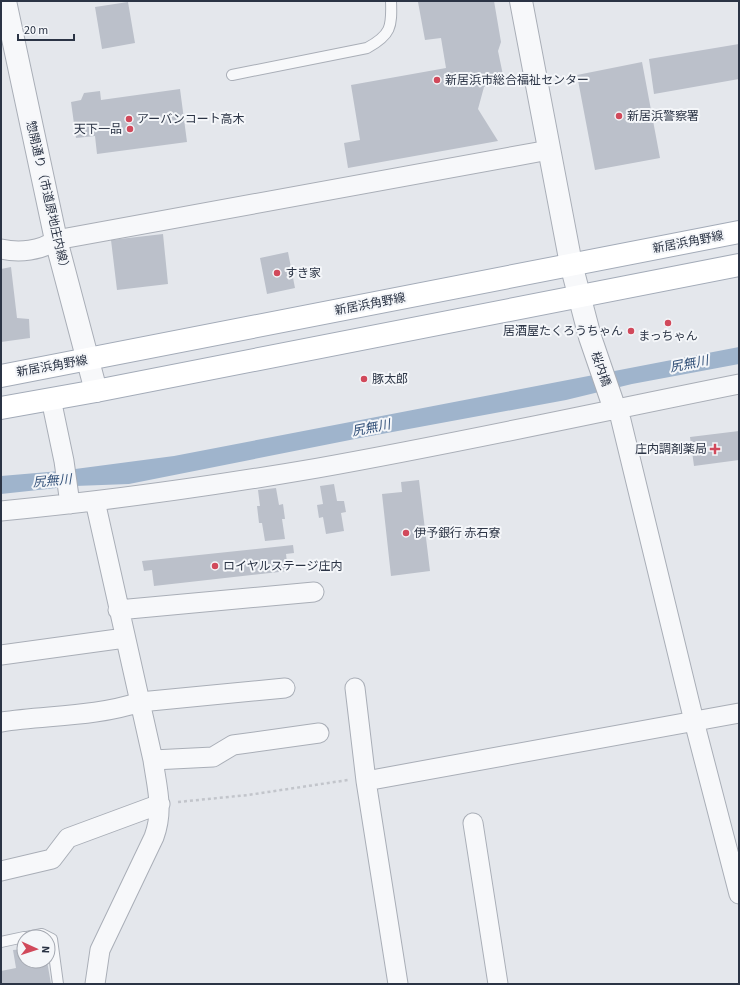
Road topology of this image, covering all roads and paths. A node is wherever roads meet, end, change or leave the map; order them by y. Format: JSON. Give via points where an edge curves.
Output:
{"nodes":[{"id":1,"x":5,"y":1,"type":"edge"},
{"id":2,"x":391,"y":1,"type":"edge"},
{"id":3,"x":521,"y":1,"type":"edge"},
{"id":4,"x":232,"y":75,"type":"dead end"},
{"id":5,"x":549,"y":150,"type":"junction"},
{"id":6,"x":739,"y":232,"type":"edge"},
{"id":7,"x":56,"y":240,"type":"junction"},
{"id":8,"x":1,"y":249,"type":"edge"},
{"id":9,"x":571,"y":264,"type":"junction"},
{"id":10,"x":739,"y":266,"type":"edge"},
{"id":11,"x":579,"y":297,"type":"junction"},
{"id":12,"x":88,"y":360,"type":"junction"},
{"id":13,"x":1,"y":376,"type":"edge"},
{"id":14,"x":739,"y":384,"type":"edge"},
{"id":15,"x":96,"y":392,"type":"junction"},
{"id":16,"x":51,"y":399,"type":"junction"},
{"id":17,"x":615,"y":404,"type":"junction"},
{"id":18,"x":1,"y":408,"type":"edge"},
{"id":19,"x":69,"y":500,"type":"junction"},
{"id":20,"x":95,"y":501,"type":"junction"},
{"id":21,"x":1,"y":511,"type":"edge"},
{"id":22,"x":314,"y":592,"type":"dead end"},
{"id":23,"x":118,"y":610,"type":"junction"},
{"id":24,"x":125,"y":638,"type":"junction"},
{"id":25,"x":1,"y":655,"type":"edge"},
{"id":26,"x":285,"y":688,"type":"dead end"},
{"id":27,"x":355,"y":688,"type":"dead end"},
{"id":28,"x":140,"y":702,"type":"junction"},
{"id":29,"x":739,"y":712,"type":"edge"},
{"id":30,"x":694,"y":721,"type":"junction"},
{"id":31,"x":1,"y":722,"type":"edge"},
{"id":32,"x":319,"y":733,"type":"dead end"},
{"id":33,"x":153,"y":760,"type":"junction"},
{"id":34,"x":366,"y":780,"type":"junction"},
{"id":35,"x":160,"y":804,"type":"junction"},
{"id":36,"x":473,"y":823,"type":"dead end"},
{"id":37,"x":1,"y":871,"type":"edge"},
{"id":38,"x":739,"y":894,"type":"edge"},
{"id":39,"x":16,"y":939,"type":"edge"},
{"id":40,"x":1,"y":942,"type":"edge"},
{"id":41,"x":56,"y":969,"type":"edge"},
{"id":42,"x":58,"y":984,"type":"edge"},
{"id":43,"x":95,"y":984,"type":"edge"},
{"id":44,"x":394,"y":984,"type":"edge"},
{"id":45,"x":498,"y":984,"type":"edge"}],
"edges":[{"from":1,"to":7,"type":"street","name":"惣開通り（市道原地庄内線）"},
{"from":2,"to":4,"type":"lane","via":[[392,20],[383,39],[367,48]]},
{"from":3,"to":5,"type":"street","name":"桜内橋"},
{"from":5,"to":7,"type":"street"},
{"from":5,"to":9,"type":"street","name":"桜内橋"},
{"from":6,"to":9,"type":"main road","name":"新居浜角野線"},
{"from":7,"to":8,"type":"street","via":[[48,246],[30,250],[12,252]]},
{"from":7,"to":12,"type":"street","name":"惣開通り（市道原地庄内線）"},
{"from":9,"to":11,"type":"street","name":"桜内橋"},
{"from":9,"to":12,"type":"main road","name":"新居浜角野線"},
{"from":10,"to":11,"type":"main road"},
{"from":11,"to":15,"type":"main road"},
{"from":11,"to":17,"type":"street","name":"桜内橋","via":[[590,337]]},
{"from":12,"to":13,"type":"main road","name":"新居浜角野線"},
{"from":12,"to":15,"type":"street","name":"惣開通り（市道原地庄内線）"},
{"from":14,"to":17,"type":"street"},
{"from":15,"to":16,"type":"main road"},
{"from":16,"to":18,"type":"main road"},
{"from":16,"to":19,"type":"street"},
{"from":17,"to":20,"type":"street","via":[[539,426],[318,468]]},
{"from":17,"to":30,"type":"street"},
{"from":19,"to":20,"type":"street"},
{"from":19,"to":21,"type":"street"},
{"from":20,"to":23,"type":"street"},
{"from":22,"to":23,"type":"street"},
{"from":23,"to":24,"type":"street"},
{"from":24,"to":25,"type":"street"},
{"from":24,"to":28,"type":"street"},
{"from":26,"to":28,"type":"street"},
{"from":27,"to":34,"type":"street"},
{"from":28,"to":31,"type":"street","via":[[60,717]]},
{"from":28,"to":33,"type":"street"},
{"from":29,"to":30,"type":"street"},
{"from":30,"to":34,"type":"street"},
{"from":30,"to":38,"type":"street"},
{"from":32,"to":33,"type":"street","via":[[233,745],[213,757]]},
{"from":33,"to":35,"type":"street"},
{"from":34,"to":35,"type":"path"},
{"from":34,"to":44,"type":"street"},
{"from":35,"to":37,"type":"street","via":[[68,838],[52,859]]},
{"from":35,"to":43,"type":"street","via":[[160,823],[100,950]]},
{"from":36,"to":45,"type":"street"},
{"from":39,"to":40,"type":"lane"},
{"from":41,"to":42,"type":"lane"}]}
